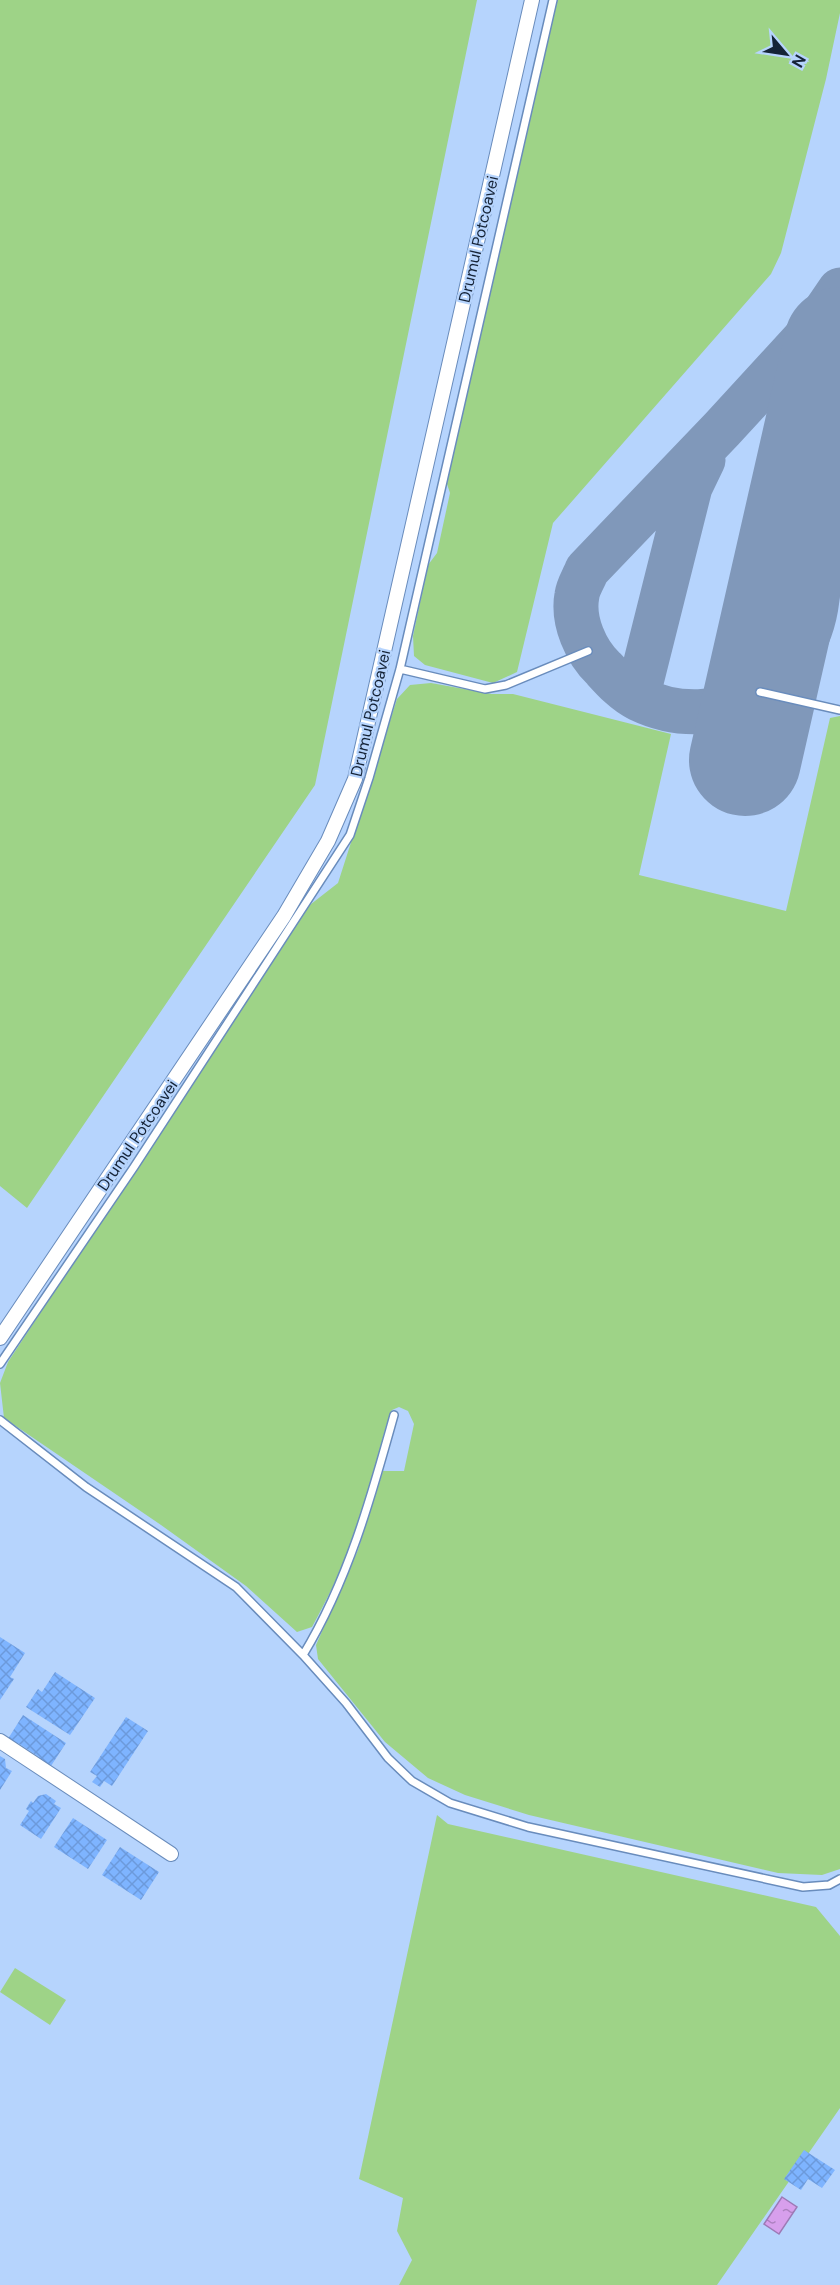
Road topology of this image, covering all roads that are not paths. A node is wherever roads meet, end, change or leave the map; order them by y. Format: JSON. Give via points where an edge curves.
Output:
{"nodes":[{"id":1,"x":532,"y":0,"type":"edge"},
{"id":2,"x":553,"y":0,"type":"edge"},
{"id":3,"x":588,"y":651,"type":"dead end"},
{"id":4,"x":400,"y":669,"type":"junction"},
{"id":5,"x":760,"y":692,"type":"dead end"},
{"id":6,"x":840,"y":710,"type":"edge"},
{"id":7,"x":0,"y":1338,"type":"edge"},
{"id":8,"x":0,"y":1364,"type":"edge"},
{"id":9,"x":394,"y":1415,"type":"dead end"},
{"id":10,"x":0,"y":1420,"type":"edge"},
{"id":11,"x":303,"y":1655,"type":"junction"},
{"id":12,"x":0,"y":1741,"type":"edge"},
{"id":13,"x":171,"y":1854,"type":"dead end"},
{"id":14,"x":840,"y":1879,"type":"edge"}],
"edges":[{"from":1,"to":7,"type":"street","name":"Drumul Potcoavei","via":[[355,779],[328,841],[284,916]]},
{"from":2,"to":4,"type":"lane"},
{"from":3,"to":4,"type":"lane","via":[[506,685],[485,689]]},
{"from":4,"to":8,"type":"lane","via":[[350,835],[134,1167]]},
{"from":5,"to":6,"type":"lane"},
{"from":9,"to":11,"type":"lane","via":[[356,1544],[322,1623]]},
{"from":10,"to":11,"type":"lane","via":[[86,1487],[236,1587]]},
{"from":11,"to":14,"type":"lane","via":[[388,1758],[412,1781],[450,1803],[528,1827],[803,1887],[829,1885]]},
{"from":12,"to":13,"type":"street"}]}
